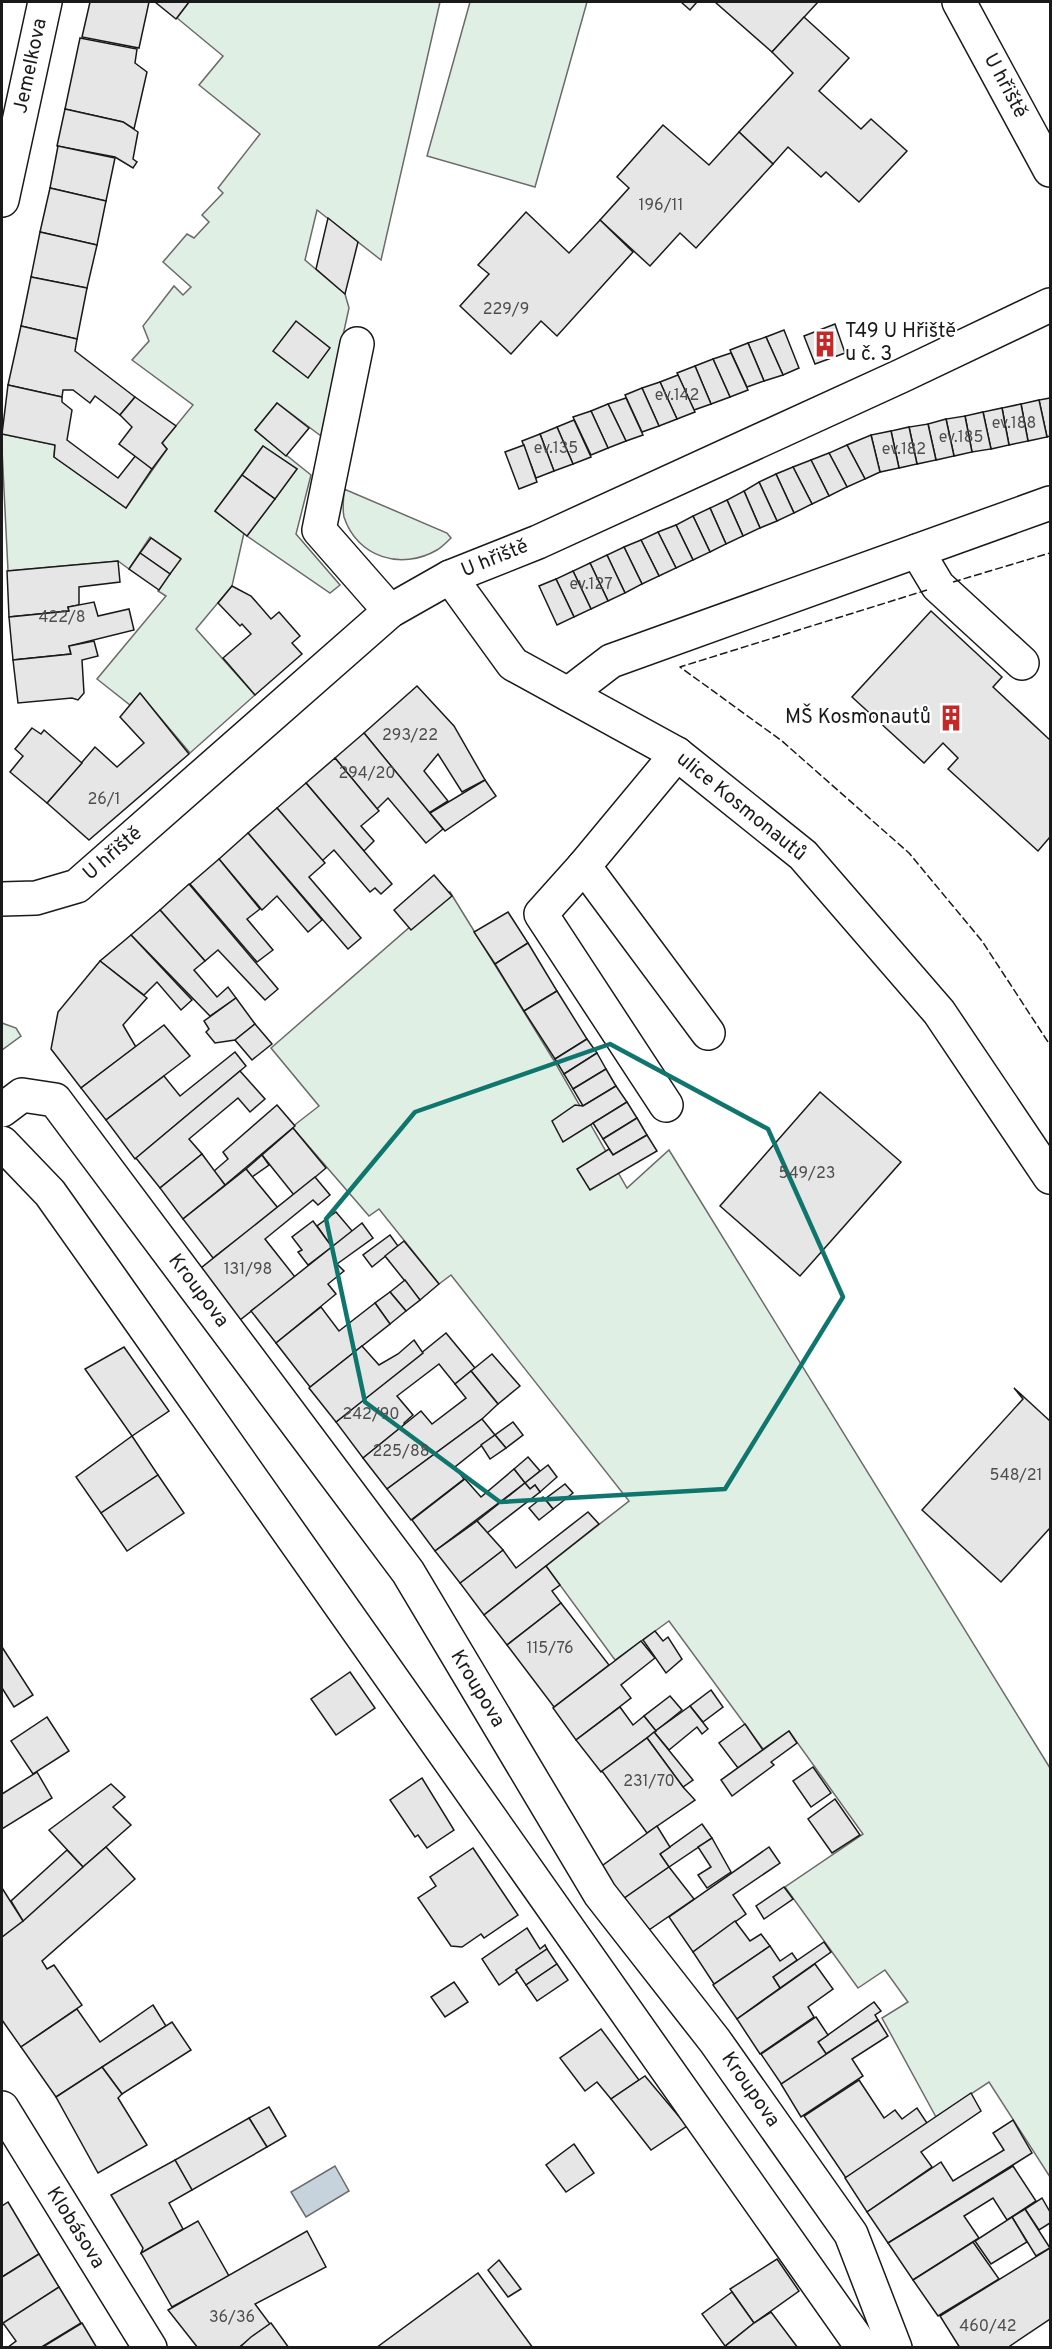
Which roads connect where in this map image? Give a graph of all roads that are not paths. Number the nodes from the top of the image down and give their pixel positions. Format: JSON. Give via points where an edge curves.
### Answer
{"nodes":[{"id":1,"x":45,"y":2,"type":"edge"},
{"id":2,"x":959,"y":2,"type":"edge"},
{"id":3,"x":1050,"y":170,"type":"edge"},
{"id":4,"x":2,"y":200,"type":"edge"},
{"id":5,"x":1050,"y":305,"type":"edge"},
{"id":6,"x":357,"y":344,"type":"dead end"},
{"id":7,"x":1050,"y":503,"type":"edge"},
{"id":8,"x":917,"y":551,"type":"junction"},
{"id":9,"x":450,"y":577,"type":"junction"},
{"id":10,"x":390,"y":611,"type":"junction"},
{"id":11,"x":1022,"y":663,"type":"dead end"},
{"id":12,"x":568,"y":694,"type":"junction"},
{"id":13,"x":677,"y":754,"type":"junction"},
{"id":14,"x":584,"y":866,"type":"junction"},
{"id":15,"x":2,"y":899,"type":"edge"},
{"id":16,"x":708,"y":1033,"type":"dead end"},
{"id":17,"x":666,"y":1105,"type":"dead end"},
{"id":18,"x":2,"y":1110,"type":"edge"},
{"id":19,"x":2,"y":1143,"type":"edge"},
{"id":20,"x":1050,"y":1177,"type":"edge"},
{"id":21,"x":2,"y":2108,"type":"edge"},
{"id":22,"x":150,"y":2348,"type":"edge"},
{"id":23,"x":863,"y":2348,"type":"edge"},
{"id":24,"x":895,"y":2348,"type":"edge"}],
"edges":[{"from":1,"to":4,"type":"street","name":"Jemelkova"},
{"from":2,"to":3,"type":"street","name":"U hřiště"},
{"from":5,"to":9,"type":"street","name":"U hřiště","via":[[538,542]]},
{"from":6,"to":10,"type":"street","via":[[319,530]]},
{"from":7,"to":8,"type":"street"},
{"from":8,"to":11,"type":"street","via":[[939,586]]},
{"from":8,"to":12,"type":"street","via":[[611,660]]},
{"from":9,"to":10,"type":"street","name":"U hřiště"},
{"from":9,"to":12,"type":"street","name":"ulice Kosmonautů","via":[[513,664]]},
{"from":10,"to":15,"type":"street","name":"U hřiště","via":[[77,886],[36,898]]},
{"from":12,"to":13,"type":"street","name":"ulice Kosmonautů"},
{"from":13,"to":14,"type":"street"},
{"from":13,"to":20,"type":"street","name":"ulice Kosmonautů","via":[[803,855],[939,1012]]},
{"from":14,"to":16,"type":"street"},
{"from":14,"to":17,"type":"street","via":[[541,914]]},
{"from":18,"to":24,"type":"street","name":"Kroupova","via":[[22,1095],[56,1100],[408,1572],[600,1894],[715,2041],[851,2234]]},
{"from":19,"to":23,"type":"street","via":[[50,1194],[113,1282]]},
{"from":21,"to":22,"type":"street","name":"Klobásova"}]}
